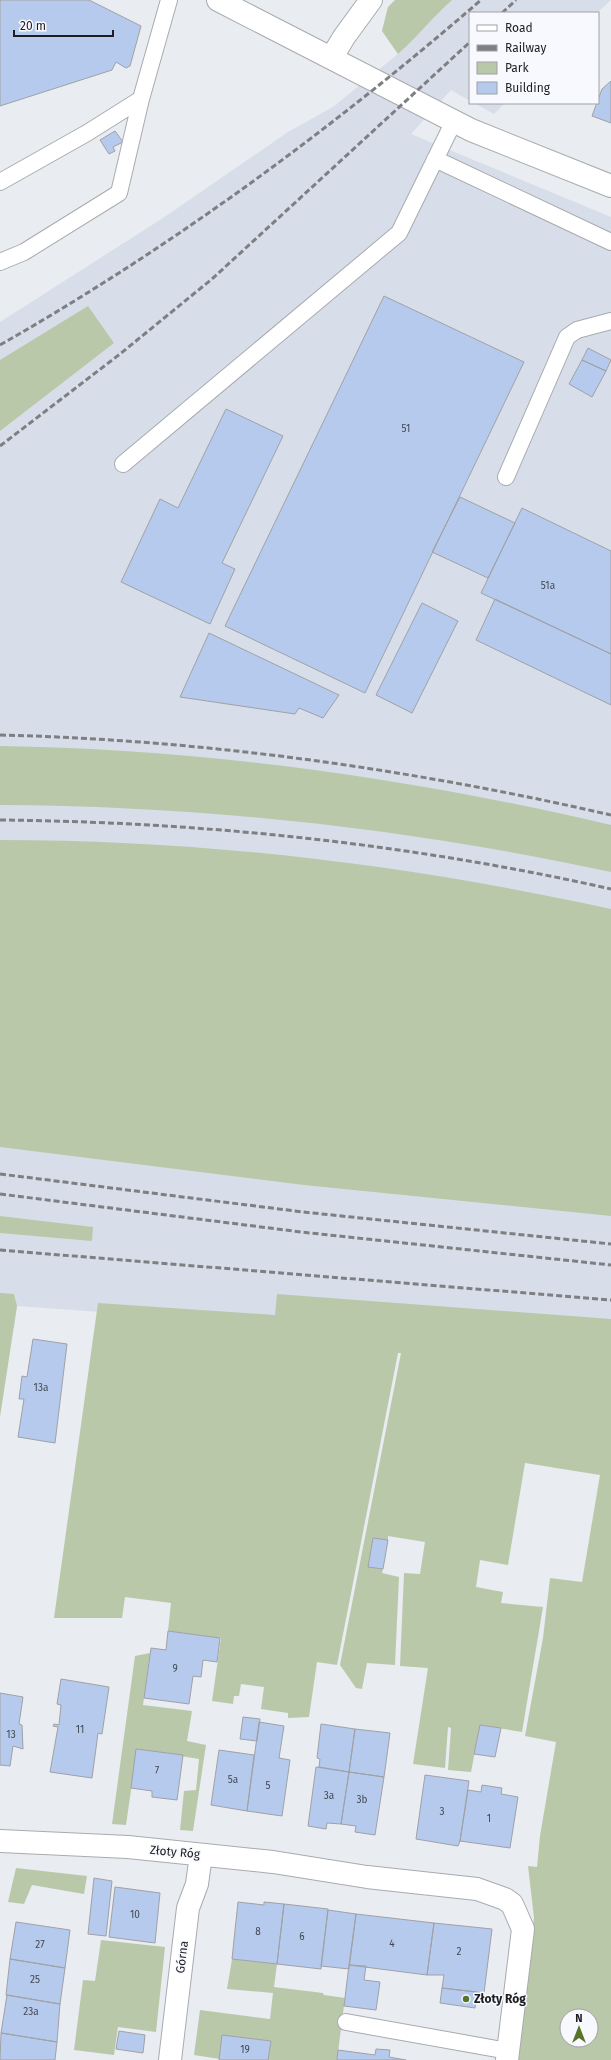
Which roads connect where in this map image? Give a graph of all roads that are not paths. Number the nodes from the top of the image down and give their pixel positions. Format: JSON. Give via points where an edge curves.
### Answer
{"nodes":[{"id":1,"x":168,"y":0,"type":"edge"},
{"id":2,"x":218,"y":0,"type":"edge"},
{"id":3,"x":371,"y":0,"type":"edge"},
{"id":4,"x":332,"y":57,"type":"junction"},
{"id":5,"x":141,"y":98,"type":"junction"},
{"id":6,"x":454,"y":121,"type":"junction"},
{"id":7,"x":435,"y":159,"type":"junction"},
{"id":8,"x":0,"y":182,"type":"edge"},
{"id":9,"x":611,"y":186,"type":"edge"},
{"id":10,"x":611,"y":242,"type":"edge"},
{"id":11,"x":0,"y":262,"type":"edge"},
{"id":12,"x":611,"y":321,"type":"edge"},
{"id":13,"x":122,"y":464,"type":"dead end"},
{"id":14,"x":506,"y":477,"type":"dead end"},
{"id":15,"x":0,"y":1841,"type":"edge"},
{"id":16,"x":201,"y":1855,"type":"junction"},
{"id":17,"x":346,"y":2022,"type":"dead end"},
{"id":18,"x":507,"y":2056,"type":"edge"},
{"id":19,"x":170,"y":2060,"type":"edge"}],
"edges":[{"from":1,"to":5,"type":"lane"},
{"from":2,"to":4,"type":"street"},
{"from":3,"to":4,"type":"street"},
{"from":4,"to":6,"type":"street"},
{"from":5,"to":8,"type":"lane","via":[[87,133]]},
{"from":5,"to":11,"type":"lane","via":[[119,192],[24,252]]},
{"from":6,"to":7,"type":"lane"},
{"from":6,"to":9,"type":"street"},
{"from":7,"to":10,"type":"lane"},
{"from":7,"to":13,"type":"lane","via":[[399,233]]},
{"from":12,"to":14,"type":"lane","via":[[577,330],[567,337]]},
{"from":15,"to":16,"type":"street","name":"Złoty Róg"},
{"from":16,"to":18,"type":"street","name":"Złoty Róg","via":[[273,1862],[367,1877],[477,1890],[490,1893],[512,1904],[522,1924],[523,1936]]},
{"from":16,"to":19,"type":"street","name":"Górna","via":[[196,1884],[188,1908]]},
{"from":17,"to":18,"type":"lane"}]}
